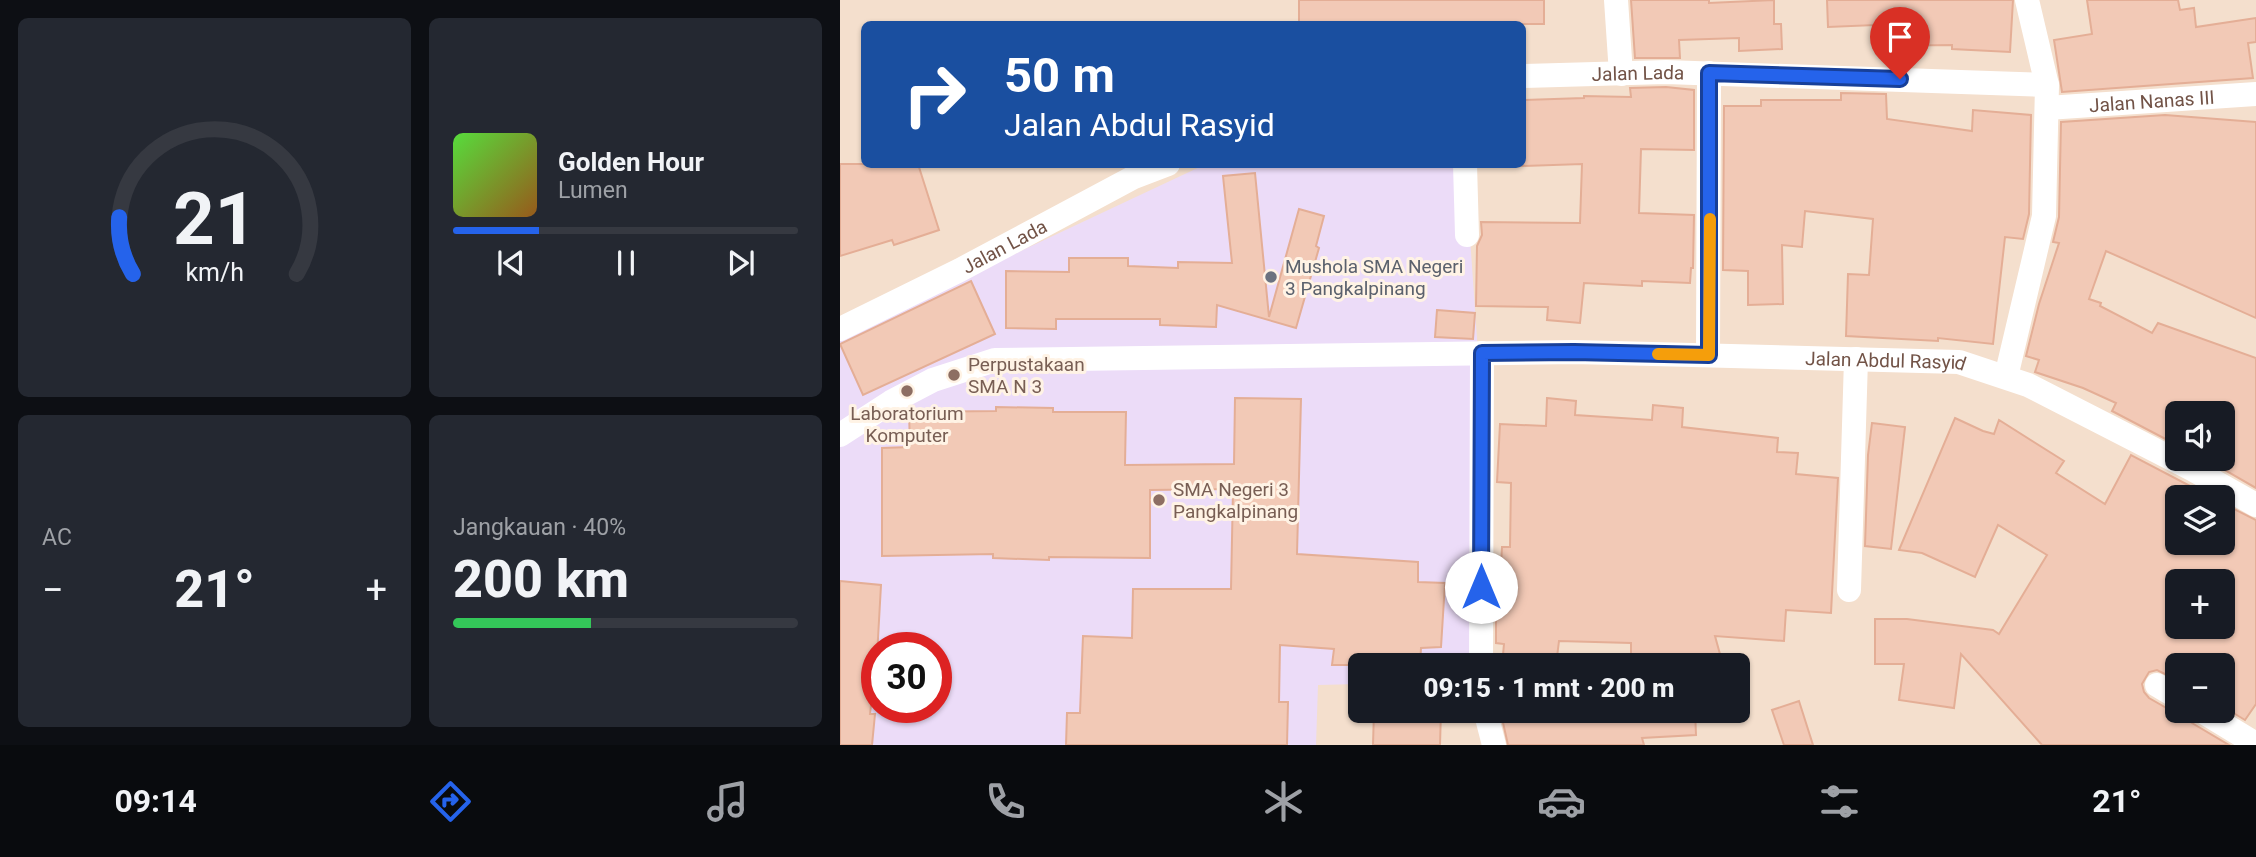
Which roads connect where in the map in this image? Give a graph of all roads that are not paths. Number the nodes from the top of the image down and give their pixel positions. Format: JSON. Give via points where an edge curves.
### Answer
{"nodes":[{"id":1,"x":1616,"y":0,"type":"edge"},
{"id":2,"x":2027,"y":0,"type":"edge"},
{"id":3,"x":1709,"y":73,"type":"junction"},
{"id":4,"x":1620,"y":74,"type":"junction"},
{"id":5,"x":1526,"y":76,"type":"edge"},
{"id":6,"x":2256,"y":94,"type":"edge"},
{"id":7,"x":2047,"y":96,"type":"junction"},
{"id":8,"x":1158,"y":168,"type":"edge"},
{"id":9,"x":1465,"y":168,"type":"edge"},
{"id":10,"x":1467,"y":235,"type":"dead end"},
{"id":11,"x":840,"y":329,"type":"edge"},
{"id":12,"x":1482,"y":353,"type":"junction"},
{"id":13,"x":1709,"y":355,"type":"junction"},
{"id":14,"x":1856,"y":359,"type":"junction"},
{"id":15,"x":2006,"y":377,"type":"junction"},
{"id":16,"x":840,"y":435,"type":"edge"},
{"id":17,"x":2256,"y":505,"type":"edge"},
{"id":18,"x":1849,"y":590,"type":"dead end"},
{"id":19,"x":1481,"y":653,"type":"edge"},
{"id":20,"x":1488,"y":723,"type":"edge"},
{"id":21,"x":2221,"y":723,"type":"edge"},
{"id":22,"x":2256,"y":744,"type":"edge"},
{"id":23,"x":1494,"y":745,"type":"edge"}],
"edges":[{"from":1,"to":4,"type":"street"},
{"from":2,"to":7,"type":"street"},
{"from":3,"to":4,"type":"street","name":"Jalan Lada"},
{"from":3,"to":7,"type":"street","name":"Jalan Lada"},
{"from":3,"to":13,"type":"street"},
{"from":4,"to":5,"type":"street","name":"Jalan Lada"},
{"from":6,"to":7,"type":"street","name":"Jalan Nanas III"},
{"from":7,"to":15,"type":"street","via":[[2044,216]]},
{"from":8,"to":11,"type":"street","name":"Jalan Lada"},
{"from":9,"to":10,"type":"street"},
{"from":12,"to":13,"type":"street","name":"Jalan Abdul Rasyid"},
{"from":12,"to":16,"type":"street","via":[[995,360],[933,380]]},
{"from":12,"to":19,"type":"street"},
{"from":13,"to":14,"type":"street","name":"Jalan Abdul Rasyid"},
{"from":14,"to":15,"type":"street","name":"Jalan Abdul Rasyid","via":[[1959,362]]},
{"from":14,"to":18,"type":"street"},
{"from":15,"to":17,"type":"street","name":"Jalan Abdul Rasyid"},
{"from":20,"to":23,"type":"street"},
{"from":21,"to":22,"type":"street"}]}
